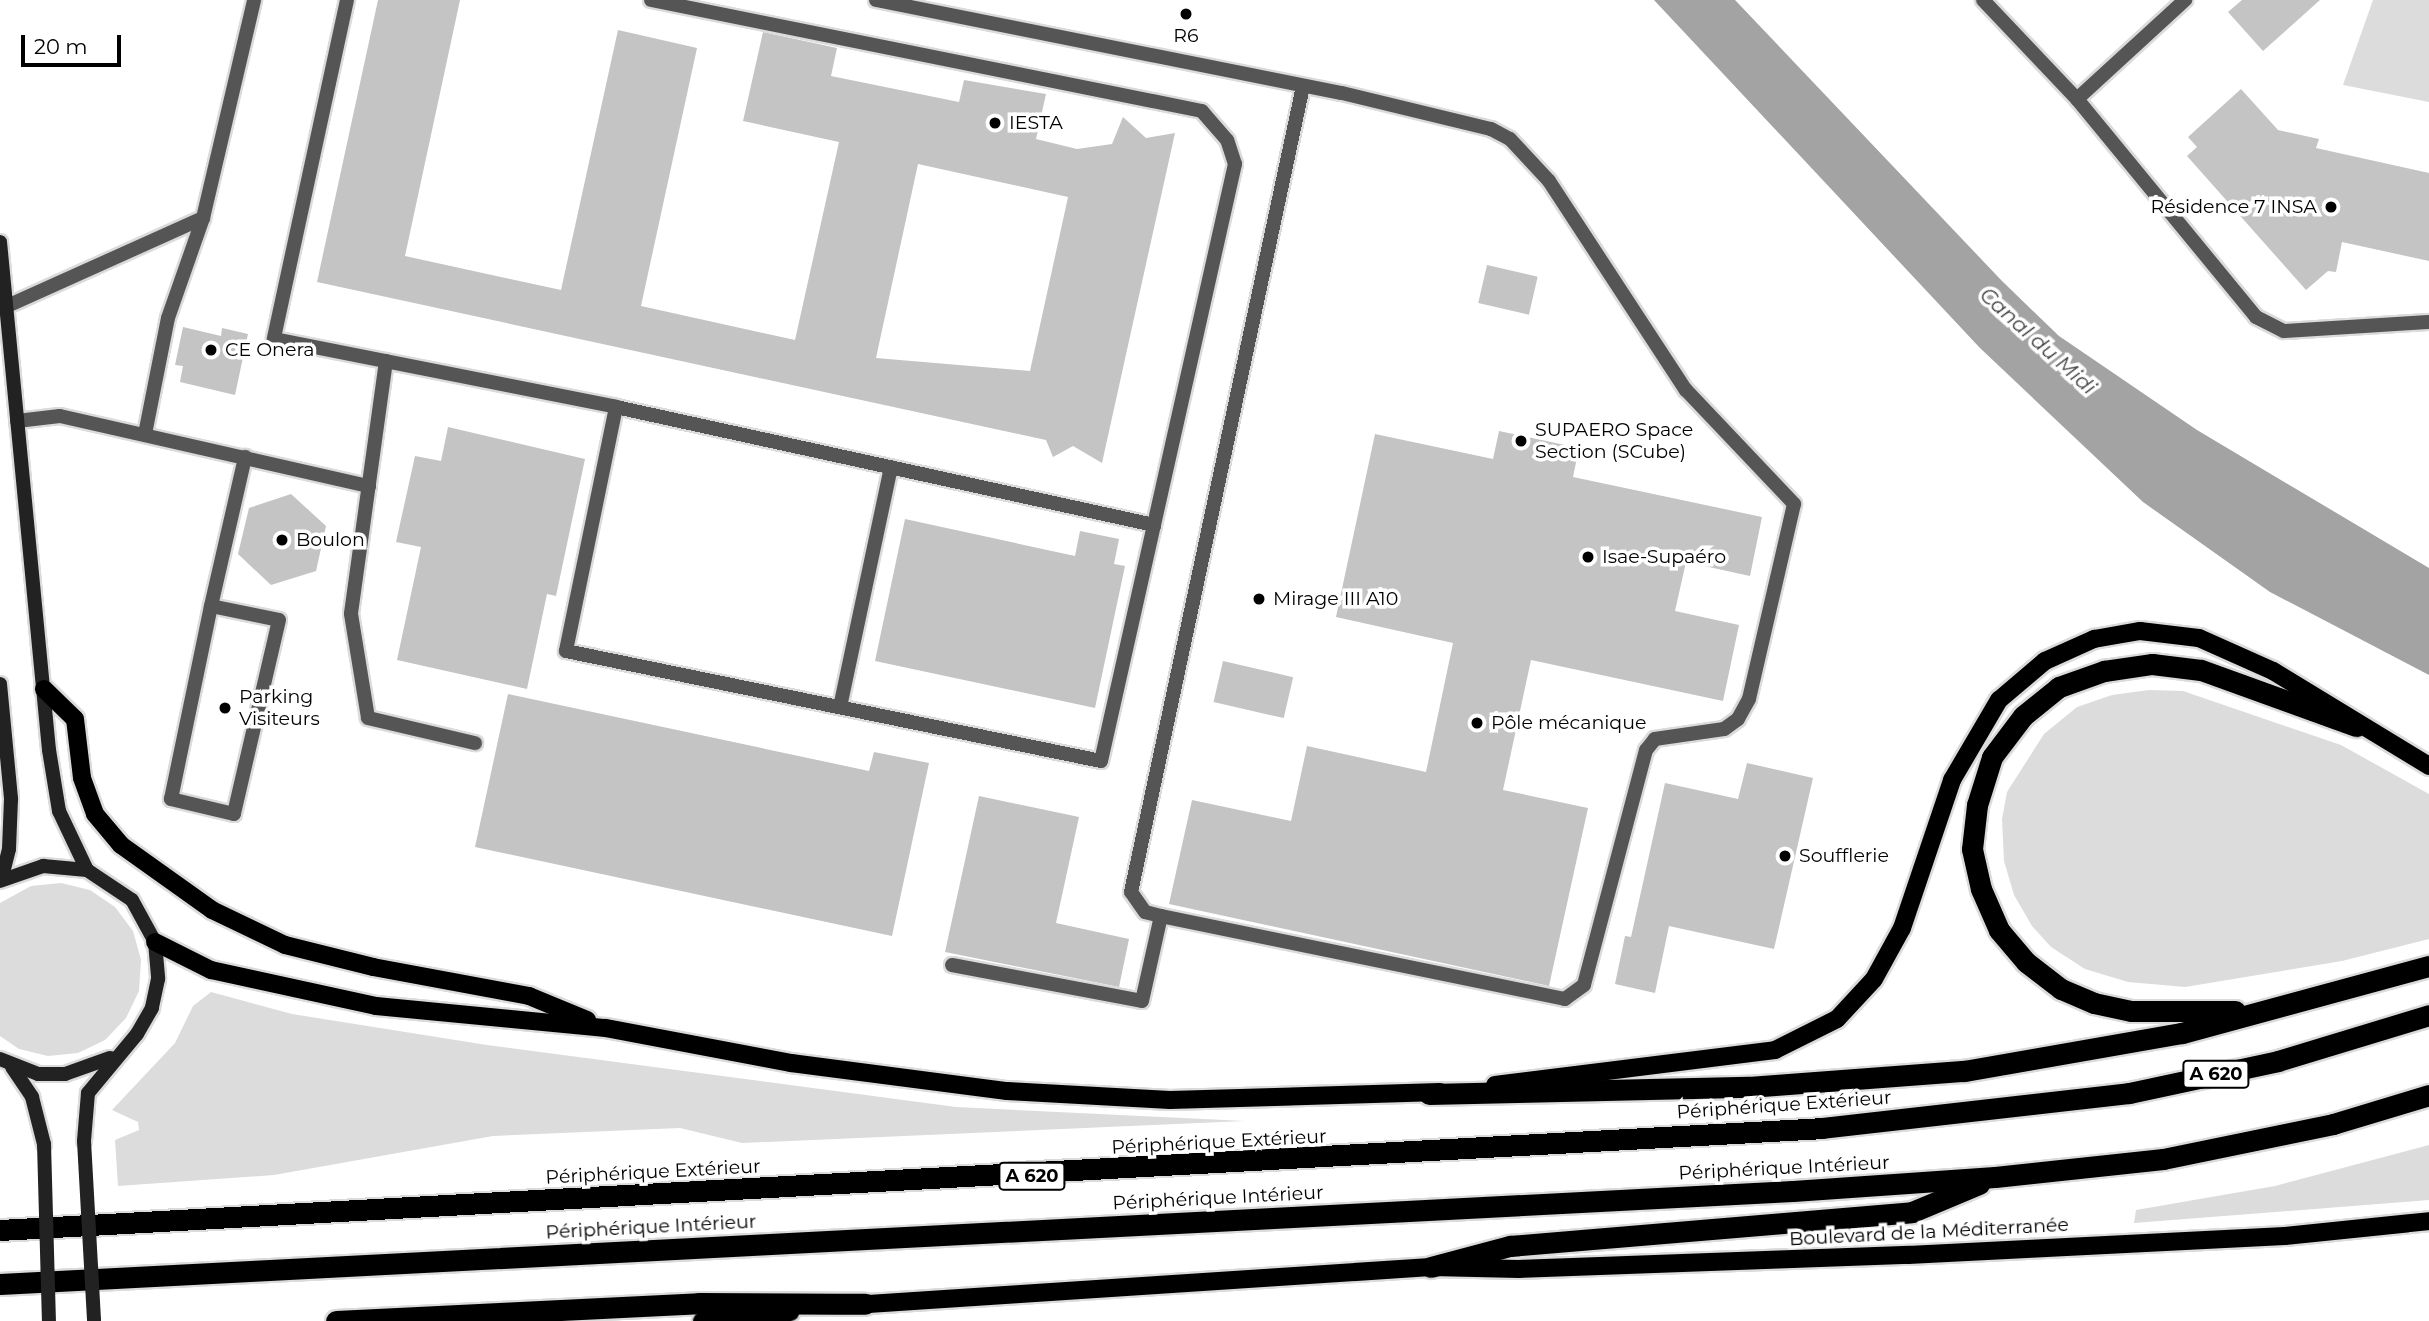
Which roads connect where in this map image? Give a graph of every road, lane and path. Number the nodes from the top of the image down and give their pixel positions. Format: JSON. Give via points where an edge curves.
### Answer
{"nodes":[{"id":1,"x":254,"y":0,"type":"edge"},
{"id":2,"x":347,"y":0,"type":"edge"},
{"id":3,"x":651,"y":0,"type":"edge"},
{"id":4,"x":876,"y":0,"type":"edge"},
{"id":5,"x":1983,"y":0,"type":"edge"},
{"id":6,"x":2185,"y":0,"type":"edge"},
{"id":7,"x":1303,"y":86,"type":"junction"},
{"id":8,"x":2077,"y":99,"type":"junction"},
{"id":9,"x":203,"y":218,"type":"junction"},
{"id":10,"x":0,"y":242,"type":"edge"},
{"id":11,"x":5,"y":307,"type":"junction"},
{"id":12,"x":2429,"y":322,"type":"edge"},
{"id":13,"x":386,"y":361,"type":"junction"},
{"id":14,"x":616,"y":407,"type":"junction"},
{"id":15,"x":18,"y":421,"type":"junction"},
{"id":16,"x":145,"y":434,"type":"junction"},
{"id":17,"x":245,"y":457,"type":"junction"},
{"id":18,"x":891,"y":467,"type":"junction"},
{"id":19,"x":369,"y":486,"type":"junction"},
{"id":20,"x":1154,"y":525,"type":"junction"},
{"id":21,"x":211,"y":606,"type":"junction"},
{"id":22,"x":0,"y":684,"type":"edge"},
{"id":23,"x":44,"y":689,"type":"junction"},
{"id":24,"x":840,"y":707,"type":"junction"},
{"id":25,"x":2356,"y":726,"type":"junction"},
{"id":26,"x":475,"y":743,"type":"dead end"},
{"id":27,"x":2429,"y":766,"type":"edge"},
{"id":28,"x":87,"y":870,"type":"junction"},
{"id":29,"x":0,"y":880,"type":"edge"},
{"id":30,"x":1161,"y":916,"type":"junction"},
{"id":31,"x":155,"y":942,"type":"junction"},
{"id":32,"x":951,"y":965,"type":"dead end"},
{"id":33,"x":2429,"y":965,"type":"edge"},
{"id":34,"x":2269,"y":1011,"type":"junction"},
{"id":35,"x":2429,"y":1015,"type":"edge"},
{"id":36,"x":606,"y":1028,"type":"junction"},
{"id":37,"x":115,"y":1056,"type":"junction"},
{"id":38,"x":6,"y":1063,"type":"edge"},
{"id":39,"x":1429,"y":1094,"type":"junction"},
{"id":40,"x":2429,"y":1095,"type":"edge"},
{"id":41,"x":1995,"y":1177,"type":"junction"},
{"id":42,"x":2429,"y":1221,"type":"edge"},
{"id":43,"x":0,"y":1230,"type":"edge"},
{"id":44,"x":1431,"y":1267,"type":"junction"},
{"id":45,"x":0,"y":1284,"type":"edge"},
{"id":46,"x":865,"y":1304,"type":"junction"},
{"id":47,"x":49,"y":1321,"type":"edge"},
{"id":48,"x":94,"y":1321,"type":"edge"},
{"id":49,"x":336,"y":1321,"type":"edge"},
{"id":50,"x":702,"y":1321,"type":"edge"}],
"edges":[{"from":1,"to":9,"type":"street"},
{"from":2,"to":13,"type":"street","via":[[274,339]]},
{"from":3,"to":20,"type":"street","via":[[1202,111],[1214,120],[1235,164]]},
{"from":4,"to":7,"type":"street"},
{"from":5,"to":8,"type":"street"},
{"from":6,"to":8,"type":"street"},
{"from":7,"to":30,"type":"street","via":[[1131,892],[1145,912]]},
{"from":7,"to":30,"type":"street","via":[[1491,129],[1526,152],[1658,353],[1732,443],[1794,505],[1749,699],[1738,719],[1724,729],[1655,739],[1646,750],[1584,985],[1574,995],[1565,999]]},
{"from":8,"to":12,"type":"street","via":[[2256,317],[2284,331]]},
{"from":9,"to":11,"type":"street"},
{"from":9,"to":16,"type":"street","via":[[168,318]]},
{"from":10,"to":11,"type":"street"},
{"from":11,"to":15,"type":"street"},
{"from":13,"to":14,"type":"street"},
{"from":13,"to":19,"type":"street"},
{"from":14,"to":18,"type":"street"},
{"from":14,"to":24,"type":"street","via":[[566,650]]},
{"from":15,"to":16,"type":"street","via":[[60,416]]},
{"from":15,"to":23,"type":"street"},
{"from":16,"to":17,"type":"street"},
{"from":17,"to":19,"type":"street"},
{"from":17,"to":21,"type":"street"},
{"from":18,"to":20,"type":"street"},
{"from":18,"to":24,"type":"street"},
{"from":19,"to":26,"type":"street","via":[[351,614],[368,718]]},
{"from":20,"to":24,"type":"street","via":[[1101,761]]},
{"from":21,"to":21,"type":"street","via":[[171,799],[234,814],[279,620]]},
{"from":22,"to":29,"type":"street","via":[[12,799],[9,849]]},
{"from":23,"to":28,"type":"street","via":[[59,811]]},
{"from":23,"to":36,"type":"main road","via":[[75,719],[82,778],[95,814],[131,852],[233,923],[285,945],[373,967],[529,996]]},
{"from":25,"to":27,"type":"main road"},
{"from":25,"to":34,"type":"highway","via":[[2201,670],[2152,664],[2104,671],[2059,687],[2023,716],[1992,757],[1977,805],[1972,849],[1981,889],[1999,930],[2026,962],[2060,989],[2131,1011]]},
{"from":25,"to":39,"type":"main road","via":[[2273,671],[2199,638],[2140,631],[2094,639],[2045,661],[1999,700],[1952,780],[1902,928],[1874,979],[1837,1019],[1775,1050]]},
{"from":28,"to":29,"type":"street","via":[[43,866]]},
{"from":28,"to":31,"type":"street","via":[[132,900]]},
{"from":30,"to":32,"type":"street","via":[[1142,1000]]},
{"from":31,"to":36,"type":"main road","via":[[211,970],[376,1006]]},
{"from":31,"to":37,"type":"street","via":[[159,979],[152,1008],[137,1034]]},
{"from":33,"to":34,"type":"highway"},
{"from":34,"to":39,"type":"highway","via":[[2182,1033],[1964,1071],[1749,1087]]},
{"from":35,"to":43,"type":"highway","name":"Périphérique Extérieur","number":"A 620","via":[[2278,1061],[2129,1093],[1822,1128]]},
{"from":36,"to":39,"type":"main road","via":[[790,1063],[1007,1091],[1170,1100]]},
{"from":37,"to":38,"type":"street","via":[[65,1074]]},
{"from":37,"to":48,"type":"street","bridge":true,"via":[[88,1093],[84,1141]]},
{"from":38,"to":47,"type":"street","bridge":true,"via":[[32,1097],[44,1144]]},
{"from":40,"to":41,"type":"highway","name":"Périphérique Intérieur","via":[[2333,1124],[2163,1159]]},
{"from":41,"to":44,"type":"highway","via":[[1912,1212],[1510,1246]]},
{"from":41,"to":45,"type":"highway","name":"Périphérique Intérieur"},
{"from":42,"to":44,"type":"main road","name":"Boulevard de la Méditerranée","via":[[2285,1236],[1908,1255],[1519,1269]]},
{"from":44,"to":46,"type":"main road","name":"Boulevard de la Méditerranée"},
{"from":46,"to":49,"type":"highway","via":[[699,1303]]},
{"from":46,"to":50,"type":"main road","name":"Boulevard de la Méditerranée"}]}
